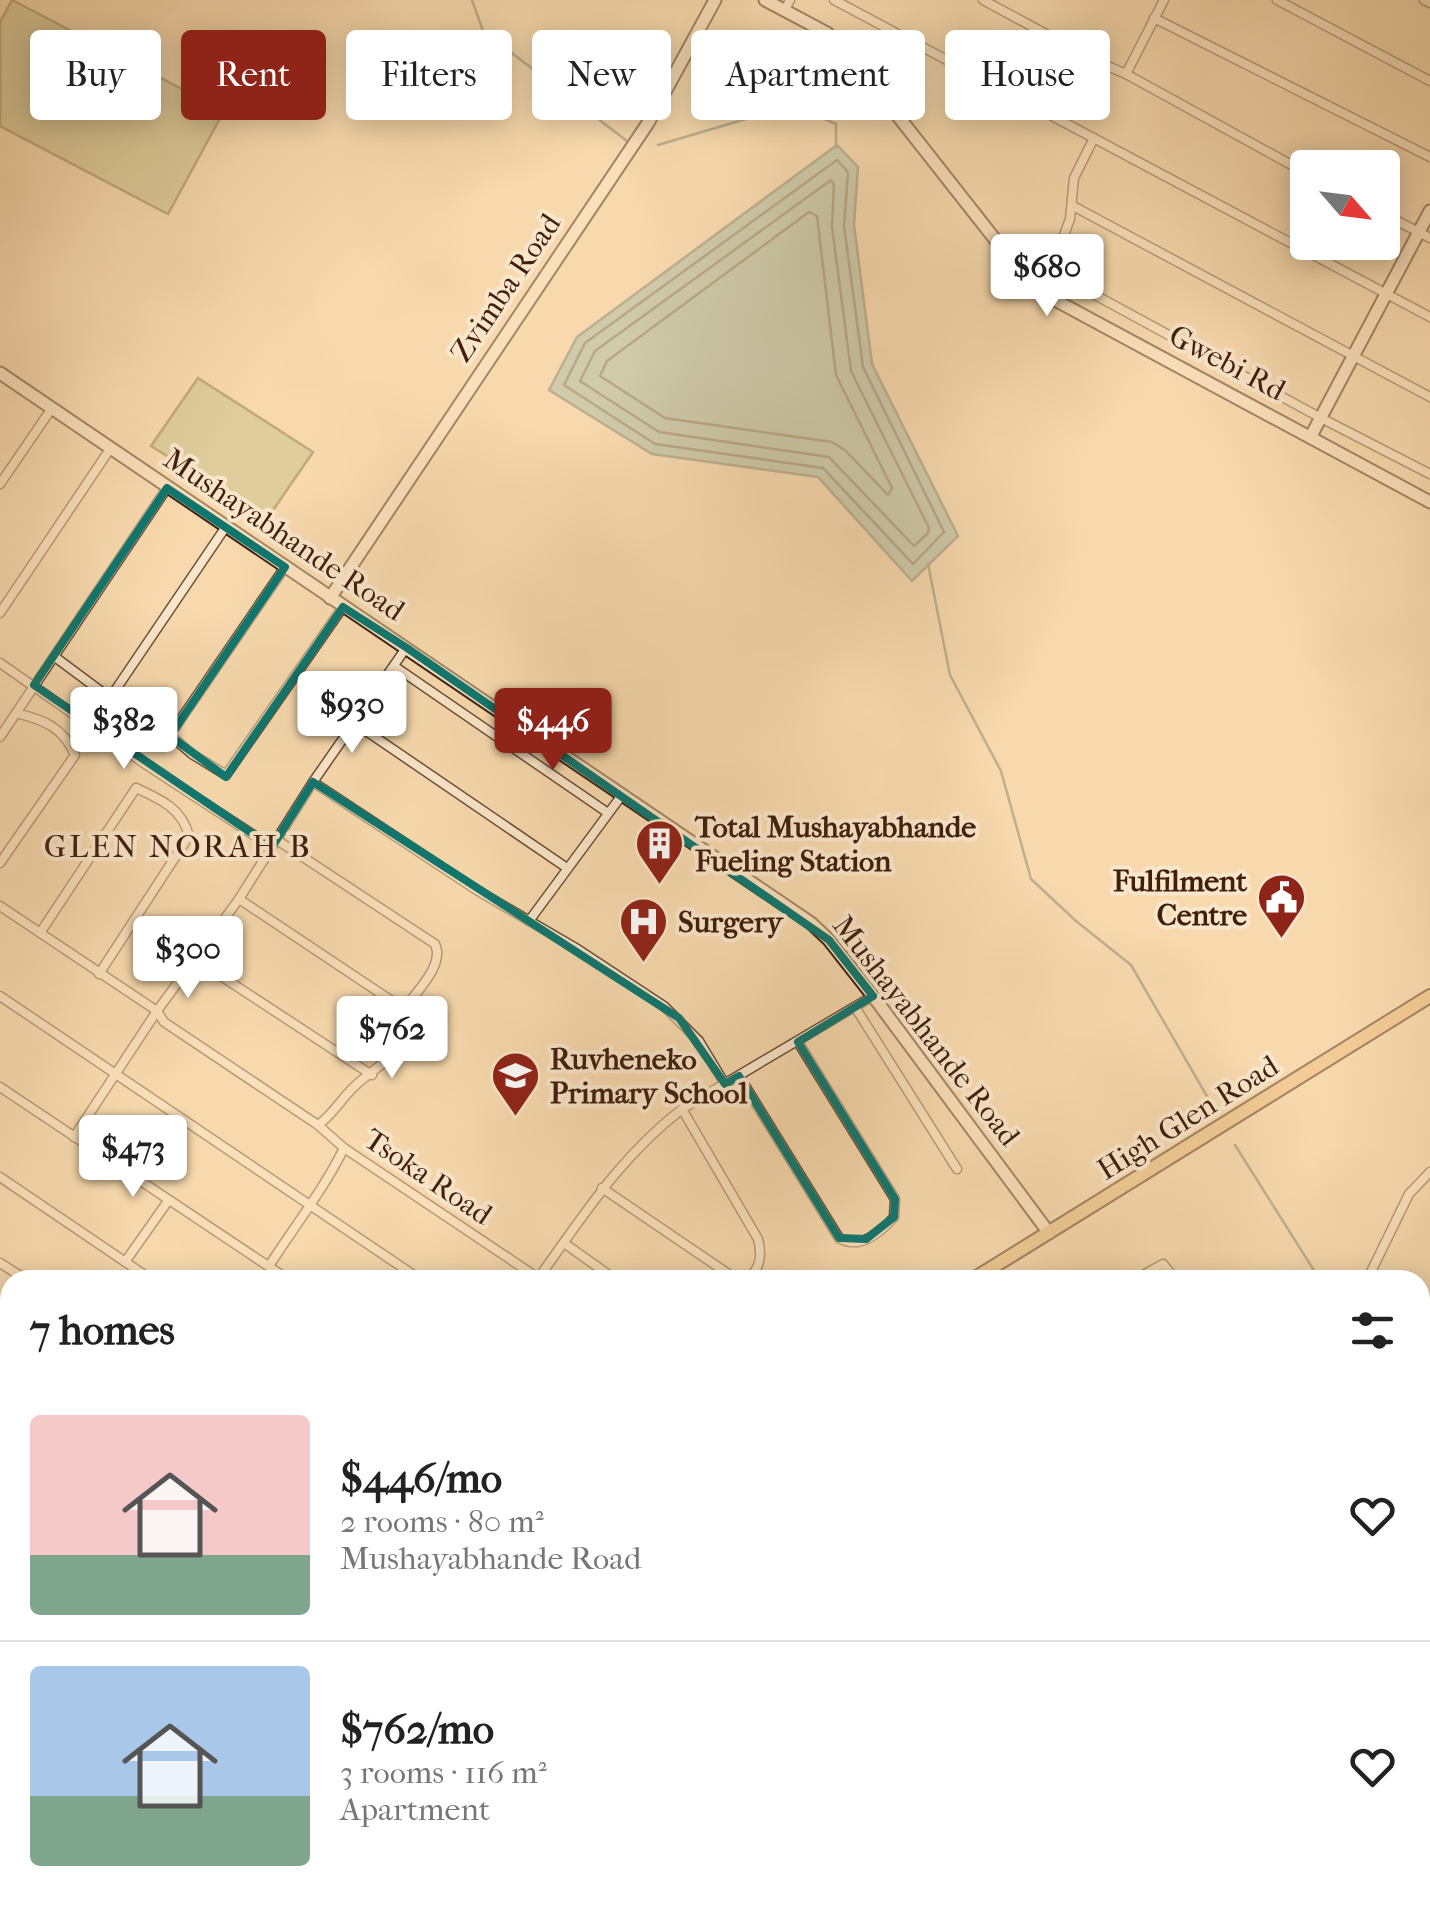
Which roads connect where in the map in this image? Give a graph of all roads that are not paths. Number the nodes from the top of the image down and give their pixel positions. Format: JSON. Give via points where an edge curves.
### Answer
{"nodes":[{"id":1,"x":715,"y":0,"type":"edge"},
{"id":2,"x":765,"y":0,"type":"edge"},
{"id":3,"x":834,"y":0,"type":"edge"},
{"id":4,"x":983,"y":0,"type":"edge"},
{"id":5,"x":1164,"y":0,"type":"edge"},
{"id":6,"x":1277,"y":0,"type":"edge"},
{"id":7,"x":788,"y":5,"type":"edge"},
{"id":8,"x":1154,"y":18,"type":"junction"},
{"id":9,"x":1126,"y":74,"type":"junction"},
{"id":10,"x":1430,"y":81,"type":"edge"},
{"id":11,"x":1094,"y":138,"type":"junction"},
{"id":12,"x":1430,"y":157,"type":"edge"},
{"id":13,"x":1290,"y":164,"type":"edge"},
{"id":14,"x":1073,"y":206,"type":"junction"},
{"id":15,"x":1430,"y":211,"type":"edge"},
{"id":16,"x":1400,"y":222,"type":"edge"},
{"id":17,"x":1424,"y":235,"type":"edge"},
{"id":18,"x":1051,"y":270,"type":"junction"},
{"id":19,"x":1042,"y":293,"type":"junction"},
{"id":20,"x":1387,"y":294,"type":"junction"},
{"id":21,"x":1430,"y":317,"type":"edge"},
{"id":22,"x":1353,"y":356,"type":"junction"},
{"id":23,"x":0,"y":373,"type":"edge"},
{"id":24,"x":1430,"y":397,"type":"edge"},
{"id":25,"x":52,"y":408,"type":"junction"},
{"id":26,"x":1320,"y":418,"type":"junction"},
{"id":27,"x":1311,"y":436,"type":"junction"},
{"id":28,"x":110,"y":449,"type":"junction"},
{"id":29,"x":1430,"y":474,"type":"edge"},
{"id":30,"x":0,"y":484,"type":"edge"},
{"id":31,"x":167,"y":488,"type":"junction"},
{"id":32,"x":1430,"y":502,"type":"edge"},
{"id":33,"x":225,"y":528,"type":"junction"},
{"id":34,"x":284,"y":567,"type":"junction"},
{"id":35,"x":330,"y":598,"type":"junction"},
{"id":36,"x":343,"y":607,"type":"junction"},
{"id":37,"x":0,"y":613,"type":"edge"},
{"id":38,"x":406,"y":648,"type":"junction"},
{"id":39,"x":55,"y":658,"type":"junction"},
{"id":40,"x":0,"y":662,"type":"edge"},
{"id":41,"x":394,"y":666,"type":"junction"},
{"id":42,"x":34,"y":685,"type":"junction"},
{"id":43,"x":16,"y":713,"type":"junction"},
{"id":44,"x":353,"y":722,"type":"junction"},
{"id":45,"x":0,"y":737,"type":"edge"},
{"id":46,"x":313,"y":782,"type":"junction"},
{"id":47,"x":622,"y":795,"type":"junction"},
{"id":48,"x":608,"y":813,"type":"junction"},
{"id":49,"x":274,"y":844,"type":"junction"},
{"id":50,"x":0,"y":863,"type":"edge"},
{"id":51,"x":567,"y":868,"type":"junction"},
{"id":52,"x":239,"y":899,"type":"junction"},
{"id":53,"x":0,"y":906,"type":"edge"},
{"id":54,"x":529,"y":921,"type":"junction"},
{"id":55,"x":40,"y":932,"type":"junction"},
{"id":56,"x":196,"y":958,"type":"junction"},
{"id":57,"x":99,"y":974,"type":"junction"},
{"id":58,"x":0,"y":996,"type":"edge"},
{"id":59,"x":873,"y":996,"type":"junction"},
{"id":60,"x":1430,"y":996,"type":"edge"},
{"id":61,"x":855,"y":1007,"type":"junction"},
{"id":62,"x":404,"y":1010,"type":"junction"},
{"id":63,"x":157,"y":1012,"type":"junction"},
{"id":64,"x":798,"y":1042,"type":"junction"},
{"id":65,"x":116,"y":1074,"type":"junction"},
{"id":66,"x":372,"y":1075,"type":"junction"},
{"id":67,"x":738,"y":1076,"type":"junction"},
{"id":68,"x":724,"y":1084,"type":"junction"},
{"id":69,"x":0,"y":1087,"type":"edge"},
{"id":70,"x":682,"y":1110,"type":"junction"},
{"id":71,"x":318,"y":1125,"type":"junction"},
{"id":72,"x":74,"y":1137,"type":"junction"},
{"id":73,"x":344,"y":1148,"type":"junction"},
{"id":74,"x":957,"y":1169,"type":"dead end"},
{"id":75,"x":1430,"y":1172,"type":"edge"},
{"id":76,"x":0,"y":1177,"type":"edge"},
{"id":77,"x":602,"y":1188,"type":"junction"},
{"id":78,"x":168,"y":1201,"type":"junction"},
{"id":79,"x":309,"y":1203,"type":"junction"},
{"id":80,"x":1049,"y":1234,"type":"junction"},
{"id":81,"x":564,"y":1243,"type":"junction"},
{"id":82,"x":126,"y":1262,"type":"junction"},
{"id":83,"x":269,"y":1266,"type":"junction"},
{"id":84,"x":138,"y":1270,"type":"edge"},
{"id":85,"x":274,"y":1270,"type":"edge"},
{"id":86,"x":406,"y":1270,"type":"edge"},
{"id":87,"x":524,"y":1270,"type":"edge"},
{"id":88,"x":544,"y":1270,"type":"edge"},
{"id":89,"x":602,"y":1270,"type":"edge"},
{"id":90,"x":723,"y":1270,"type":"edge"},
{"id":91,"x":756,"y":1270,"type":"edge"},
{"id":92,"x":989,"y":1270,"type":"edge"},
{"id":93,"x":1373,"y":1270,"type":"edge"}],
"edges":[{"from":1,"to":35,"type":"street","name":"Zvimba Road","via":[[648,123]]},
{"from":2,"to":7,"type":"street","name":"Gwebi Rd"},
{"from":3,"to":11,"type":"street"},
{"from":4,"to":9,"type":"street"},
{"from":5,"to":8,"type":"street"},
{"from":6,"to":10,"type":"street"},
{"from":7,"to":19,"type":"street","name":"Gwebi Rd","via":[[850,55]]},
{"from":8,"to":9,"type":"street"},
{"from":8,"to":12,"type":"street"},
{"from":9,"to":13,"type":"street"},
{"from":11,"to":14,"type":"street","via":[[1074,178]]},
{"from":11,"to":20,"type":"street"},
{"from":14,"to":18,"type":"street"},
{"from":14,"to":22,"type":"street"},
{"from":15,"to":17,"type":"street"},
{"from":16,"to":17,"type":"street"},
{"from":17,"to":20,"type":"street"},
{"from":18,"to":19,"type":"street"},
{"from":18,"to":26,"type":"street"},
{"from":19,"to":27,"type":"street","name":"Gwebi Rd"},
{"from":20,"to":21,"type":"street"},
{"from":20,"to":22,"type":"street"},
{"from":22,"to":24,"type":"street"},
{"from":22,"to":26,"type":"street"},
{"from":23,"to":25,"type":"street","name":"Mushayabhande Road"},
{"from":25,"to":28,"type":"street","name":"Mushayabhande Road"},
{"from":25,"to":30,"type":"street"},
{"from":26,"to":27,"type":"street"},
{"from":26,"to":29,"type":"street"},
{"from":27,"to":32,"type":"street","name":"Gwebi Rd"},
{"from":28,"to":31,"type":"street","name":"Mushayabhande Road"},
{"from":28,"to":37,"type":"street"},
{"from":31,"to":33,"type":"street","name":"Mushayabhande Road"},
{"from":31,"to":39,"type":"street"},
{"from":33,"to":34,"type":"street","name":"Mushayabhande Road"},
{"from":33,"to":39,"type":"street","via":[[110,698]]},
{"from":34,"to":35,"type":"street","name":"Mushayabhande Road"},
{"from":34,"to":36,"type":"street","via":[[170,735],[192,754],[226,776]]},
{"from":35,"to":36,"type":"street","name":"Mushayabhande Road"},
{"from":36,"to":38,"type":"street","name":"Mushayabhande Road"},
{"from":38,"to":41,"type":"street"},
{"from":38,"to":47,"type":"street","name":"Mushayabhande Road"},
{"from":39,"to":42,"type":"street"},
{"from":40,"to":42,"type":"street"},
{"from":41,"to":44,"type":"street"},
{"from":41,"to":48,"type":"street"},
{"from":42,"to":43,"type":"street"},
{"from":42,"to":49,"type":"street"},
{"from":43,"to":45,"type":"street"},
{"from":43,"to":50,"type":"street","via":[[54,726],[75,756]]},
{"from":44,"to":46,"type":"street"},
{"from":44,"to":51,"type":"street"},
{"from":46,"to":49,"type":"street"},
{"from":46,"to":54,"type":"street"},
{"from":47,"to":48,"type":"street"},
{"from":47,"to":59,"type":"street","name":"Mushayabhande Road","via":[[811,923]]},
{"from":48,"to":51,"type":"street"},
{"from":49,"to":52,"type":"street"},
{"from":49,"to":62,"type":"street","via":[[435,944],[438,961]]},
{"from":51,"to":54,"type":"street"},
{"from":52,"to":56,"type":"street"},
{"from":52,"to":62,"type":"street"},
{"from":53,"to":55,"type":"street","name":"Tsoka Road"},
{"from":54,"to":68,"type":"street","via":[[664,1006],[699,1041]]},
{"from":55,"to":57,"type":"street","name":"Tsoka Road"},
{"from":55,"to":57,"type":"street","via":[[136,788],[176,811],[189,836]]},
{"from":56,"to":63,"type":"street"},
{"from":56,"to":66,"type":"street"},
{"from":57,"to":63,"type":"street","name":"Tsoka Road"},
{"from":58,"to":65,"type":"street"},
{"from":59,"to":61,"type":"street"},
{"from":59,"to":80,"type":"street","name":"Mushayabhande Road"},
{"from":60,"to":80,"type":"main road","name":"High Glen Road"},
{"from":61,"to":64,"type":"street"},
{"from":61,"to":74,"type":"street"},
{"from":62,"to":66,"type":"street","via":[[404,1042]]},
{"from":63,"to":65,"type":"street"},
{"from":63,"to":71,"type":"street","name":"Tsoka Road"},
{"from":64,"to":67,"type":"street"},
{"from":64,"to":67,"type":"street","via":[[895,1199],[894,1217],[866,1240],[839,1238]]},
{"from":65,"to":72,"type":"street"},
{"from":65,"to":79,"type":"street"},
{"from":66,"to":71,"type":"street"},
{"from":67,"to":68,"type":"street"},
{"from":68,"to":70,"type":"street"},
{"from":69,"to":72,"type":"street"},
{"from":70,"to":77,"type":"street"},
{"from":70,"to":91,"type":"street","via":[[758,1239]]},
{"from":71,"to":73,"type":"street","name":"Tsoka Road"},
{"from":72,"to":78,"type":"street"},
{"from":73,"to":79,"type":"street"},
{"from":73,"to":87,"type":"street","name":"Tsoka Road"},
{"from":75,"to":93,"type":"street","via":[[1409,1194]]},
{"from":76,"to":82,"type":"street"},
{"from":77,"to":81,"type":"street"},
{"from":77,"to":90,"type":"street"},
{"from":78,"to":82,"type":"street"},
{"from":78,"to":83,"type":"street"},
{"from":79,"to":83,"type":"street"},
{"from":79,"to":86,"type":"street"},
{"from":80,"to":92,"type":"main road","name":"High Glen Road"},
{"from":81,"to":88,"type":"street"},
{"from":81,"to":89,"type":"street"},
{"from":82,"to":84,"type":"street"},
{"from":83,"to":85,"type":"street"}]}
